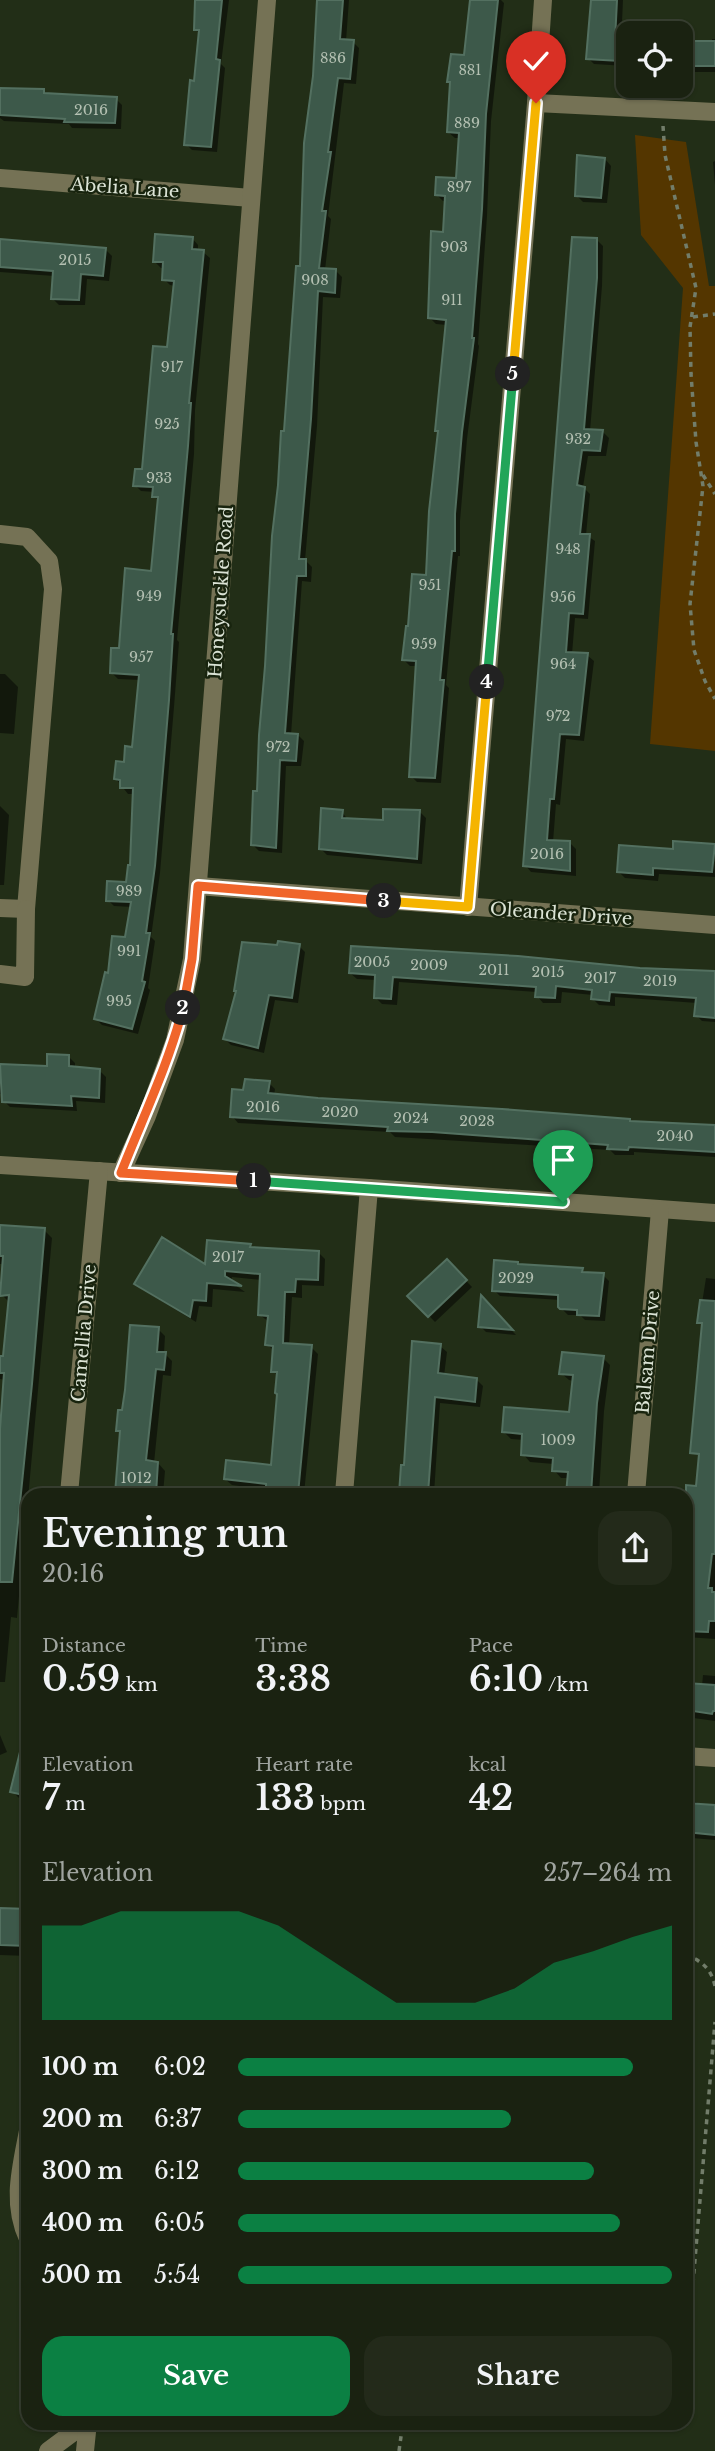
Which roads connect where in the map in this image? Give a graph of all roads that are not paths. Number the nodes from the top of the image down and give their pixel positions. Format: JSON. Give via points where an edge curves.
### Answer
{"nodes":[{"id":1,"x":267,"y":0,"type":"edge"},
{"id":2,"x":543,"y":0,"type":"edge"},
{"id":3,"x":536,"y":103,"type":"junction"},
{"id":4,"x":715,"y":112,"type":"edge"},
{"id":5,"x":0,"y":178,"type":"edge"},
{"id":6,"x":251,"y":198,"type":"junction"},
{"id":7,"x":0,"y":534,"type":"edge"},
{"id":8,"x":198,"y":886,"type":"junction"},
{"id":9,"x":468,"y":907,"type":"junction"},
{"id":10,"x":0,"y":908,"type":"edge"},
{"id":11,"x":26,"y":909,"type":"junction"},
{"id":12,"x":715,"y":925,"type":"edge"},
{"id":13,"x":0,"y":974,"type":"edge"},
{"id":14,"x":0,"y":1165,"type":"edge"},
{"id":15,"x":99,"y":1171,"type":"junction"},
{"id":16,"x":121,"y":1173,"type":"junction"},
{"id":17,"x":369,"y":1188,"type":"junction"},
{"id":18,"x":660,"y":1210,"type":"junction"},
{"id":19,"x":715,"y":1213,"type":"edge"},
{"id":20,"x":70,"y":1488,"type":"edge"},
{"id":21,"x":344,"y":1488,"type":"edge"},
{"id":22,"x":637,"y":1488,"type":"edge"},
{"id":23,"x":693,"y":1756,"type":"edge"},
{"id":24,"x":715,"y":1758,"type":"edge"},
{"id":25,"x":21,"y":2170,"type":"edge"},
{"id":26,"x":21,"y":2224,"type":"edge"},
{"id":27,"x":76,"y":2430,"type":"edge"},
{"id":28,"x":86,"y":2430,"type":"edge"},
{"id":29,"x":48,"y":2451,"type":"edge"},
{"id":30,"x":85,"y":2451,"type":"edge"}],
"edges":[{"from":1,"to":6,"type":"street","name":"Honeysuckle Road"},
{"from":2,"to":3,"type":"street"},
{"from":3,"to":4,"type":"street"},
{"from":3,"to":9,"type":"street"},
{"from":5,"to":6,"type":"street","name":"Abelia Lane"},
{"from":6,"to":8,"type":"street","name":"Honeysuckle Road"},
{"from":7,"to":11,"type":"street","via":[[27,537],[49,561],[53,589]]},
{"from":8,"to":9,"type":"street","name":"Oleander Drive"},
{"from":8,"to":16,"type":"street","name":"Honeysuckle Road","via":[[192,959],[175,1040]]},
{"from":9,"to":12,"type":"street","name":"Oleander Drive"},
{"from":10,"to":11,"type":"street"},
{"from":11,"to":13,"type":"street","via":[[25,977]]},
{"from":14,"to":15,"type":"street"},
{"from":15,"to":16,"type":"street"},
{"from":15,"to":20,"type":"street","name":"Camellia Drive"},
{"from":16,"to":17,"type":"street"},
{"from":17,"to":18,"type":"street"},
{"from":17,"to":21,"type":"street"},
{"from":18,"to":19,"type":"street"},
{"from":18,"to":22,"type":"street","name":"Balsam Drive"},
{"from":23,"to":24,"type":"street"},
{"from":25,"to":26,"type":"street"},
{"from":27,"to":29,"type":"street"},
{"from":28,"to":30,"type":"street"}]}
